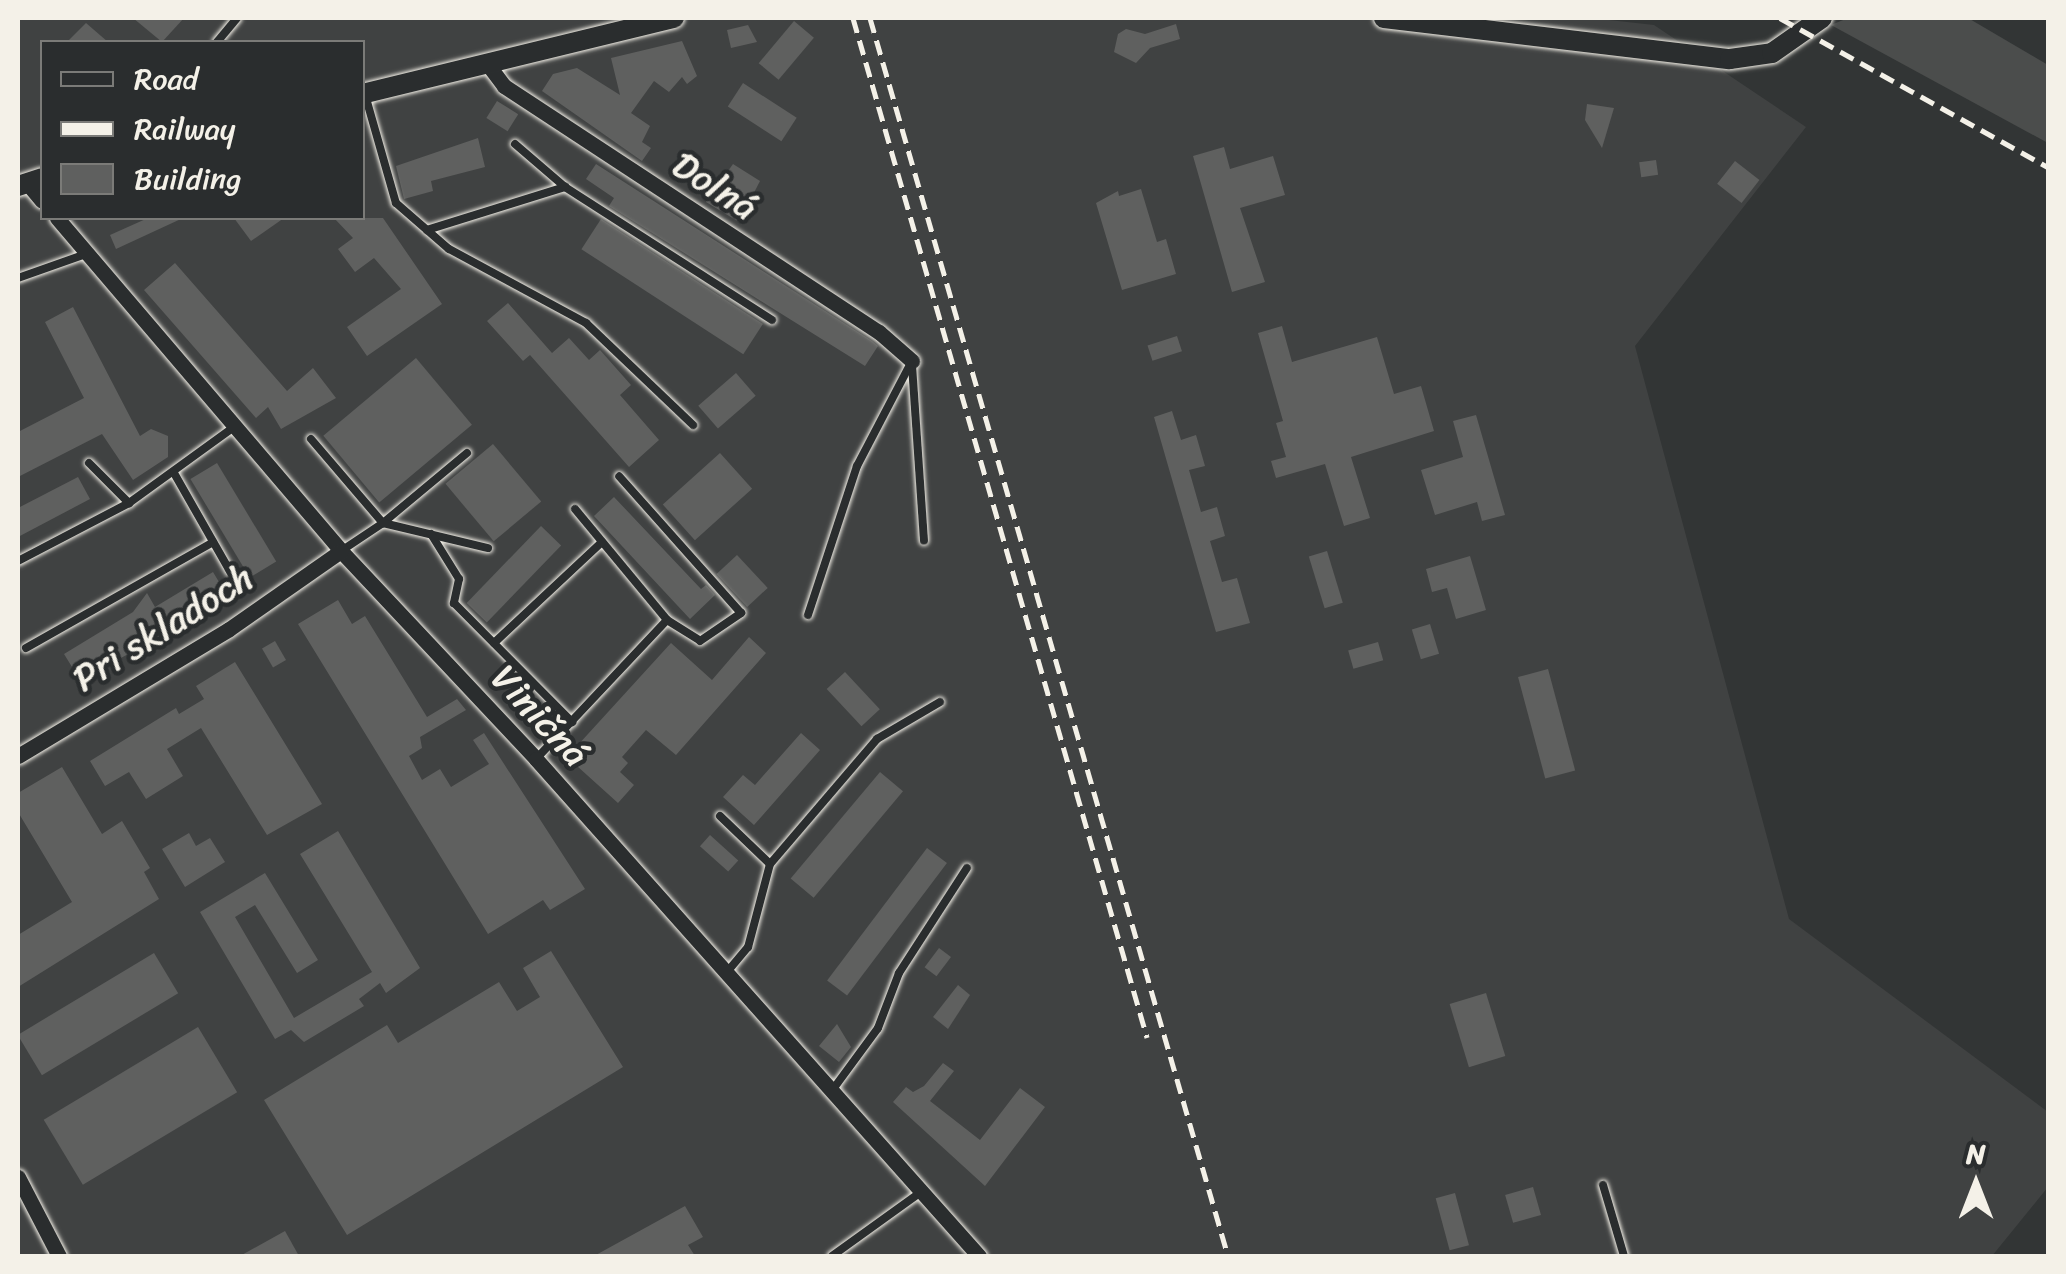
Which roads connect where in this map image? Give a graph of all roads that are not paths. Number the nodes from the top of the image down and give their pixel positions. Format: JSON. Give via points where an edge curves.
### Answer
{"nodes":[{"id":1,"x":237,"y":18,"type":"edge"},
{"id":2,"x":674,"y":18,"type":"edge"},
{"id":3,"x":1384,"y":18,"type":"edge"},
{"id":4,"x":1822,"y":18,"type":"edge"},
{"id":5,"x":220,"y":40,"type":"edge"},
{"id":6,"x":486,"y":62,"type":"junction"},
{"id":7,"x":365,"y":94,"type":"edge"},
{"id":8,"x":365,"y":97,"type":"edge"},
{"id":9,"x":515,"y":144,"type":"dead end"},
{"id":10,"x":565,"y":187,"type":"junction"},
{"id":11,"x":59,"y":220,"type":"edge"},
{"id":12,"x":426,"y":230,"type":"junction"},
{"id":13,"x":88,"y":254,"type":"junction"},
{"id":14,"x":18,"y":278,"type":"edge"},
{"id":15,"x":772,"y":320,"type":"dead end"},
{"id":16,"x":912,"y":361,"type":"junction"},
{"id":17,"x":238,"y":424,"type":"junction"},
{"id":18,"x":693,"y":425,"type":"dead end"},
{"id":19,"x":311,"y":440,"type":"dead end"},
{"id":20,"x":468,"y":454,"type":"dead end"},
{"id":21,"x":89,"y":463,"type":"dead end"},
{"id":22,"x":174,"y":473,"type":"junction"},
{"id":23,"x":619,"y":476,"type":"dead end"},
{"id":24,"x":129,"y":503,"type":"junction"},
{"id":25,"x":575,"y":508,"type":"dead end"},
{"id":26,"x":384,"y":523,"type":"junction"},
{"id":27,"x":431,"y":534,"type":"junction"},
{"id":28,"x":924,"y":541,"type":"dead end"},
{"id":29,"x":213,"y":542,"type":"junction"},
{"id":30,"x":602,"y":542,"type":"junction"},
{"id":31,"x":488,"y":548,"type":"dead end"},
{"id":32,"x":341,"y":552,"type":"junction"},
{"id":33,"x":18,"y":561,"type":"edge"},
{"id":34,"x":230,"y":571,"type":"dead end"},
{"id":35,"x":808,"y":614,"type":"dead end"},
{"id":36,"x":667,"y":620,"type":"junction"},
{"id":37,"x":494,"y":643,"type":"junction"},
{"id":38,"x":26,"y":648,"type":"dead end"},
{"id":39,"x":940,"y":702,"type":"dead end"},
{"id":40,"x":572,"y":722,"type":"junction"},
{"id":41,"x":18,"y":756,"type":"edge"},
{"id":42,"x":536,"y":759,"type":"junction"},
{"id":43,"x":720,"y":816,"type":"dead end"},
{"id":44,"x":770,"y":864,"type":"junction"},
{"id":45,"x":967,"y":868,"type":"dead end"},
{"id":46,"x":728,"y":972,"type":"junction"},
{"id":47,"x":831,"y":1092,"type":"junction"},
{"id":48,"x":18,"y":1177,"type":"edge"},
{"id":49,"x":1604,"y":1186,"type":"dead end"},
{"id":50,"x":921,"y":1192,"type":"junction"},
{"id":51,"x":59,"y":1256,"type":"edge"},
{"id":52,"x":832,"y":1256,"type":"edge"},
{"id":53,"x":978,"y":1256,"type":"edge"},
{"id":54,"x":1624,"y":1256,"type":"edge"}],
"edges":[{"from":1,"to":5,"type":"lane"},
{"from":2,"to":6,"type":"street"},
{"from":3,"to":4,"type":"street","via":[[1730,59],[1772,53]]},
{"from":6,"to":7,"type":"street"},
{"from":6,"to":16,"type":"street","name":"Dolná","via":[[504,86],[879,332]]},
{"from":8,"to":12,"type":"lane","via":[[396,203]]},
{"from":9,"to":10,"type":"lane"},
{"from":10,"to":12,"type":"lane"},
{"from":10,"to":15,"type":"lane"},
{"from":11,"to":13,"type":"street","name":"Viničná"},
{"from":12,"to":18,"type":"lane","via":[[449,249],[586,322]]},
{"from":13,"to":14,"type":"lane"},
{"from":13,"to":17,"type":"street","name":"Viničná"},
{"from":16,"to":28,"type":"lane"},
{"from":16,"to":35,"type":"lane","via":[[857,466]]},
{"from":17,"to":22,"type":"lane"},
{"from":17,"to":32,"type":"street","name":"Viničná"},
{"from":19,"to":26,"type":"lane"},
{"from":20,"to":26,"type":"lane"},
{"from":21,"to":24,"type":"lane"},
{"from":22,"to":24,"type":"lane"},
{"from":22,"to":29,"type":"lane"},
{"from":23,"to":36,"type":"lane","via":[[741,613],[700,641]]},
{"from":24,"to":33,"type":"lane"},
{"from":25,"to":30,"type":"lane"},
{"from":26,"to":27,"type":"lane"},
{"from":26,"to":32,"type":"lane"},
{"from":27,"to":31,"type":"lane"},
{"from":27,"to":37,"type":"lane","via":[[458,579],[454,603]]},
{"from":29,"to":34,"type":"lane"},
{"from":29,"to":38,"type":"lane"},
{"from":30,"to":36,"type":"lane"},
{"from":30,"to":37,"type":"lane"},
{"from":32,"to":41,"type":"street","name":"Pri skladoch","via":[[229,629]]},
{"from":32,"to":42,"type":"street","name":"Viničná"},
{"from":36,"to":40,"type":"lane"},
{"from":37,"to":40,"type":"lane"},
{"from":39,"to":44,"type":"lane","via":[[877,739]]},
{"from":40,"to":42,"type":"lane"},
{"from":42,"to":46,"type":"street","name":"Viničná"},
{"from":43,"to":44,"type":"lane"},
{"from":44,"to":46,"type":"lane","via":[[748,947]]},
{"from":45,"to":47,"type":"lane","via":[[898,973],[878,1028]]},
{"from":46,"to":47,"type":"street","name":"Viničná"},
{"from":47,"to":50,"type":"street","name":"Viničná"},
{"from":48,"to":51,"type":"street"},
{"from":49,"to":54,"type":"lane"},
{"from":50,"to":52,"type":"lane"},
{"from":50,"to":53,"type":"street","name":"Viničná"}]}
